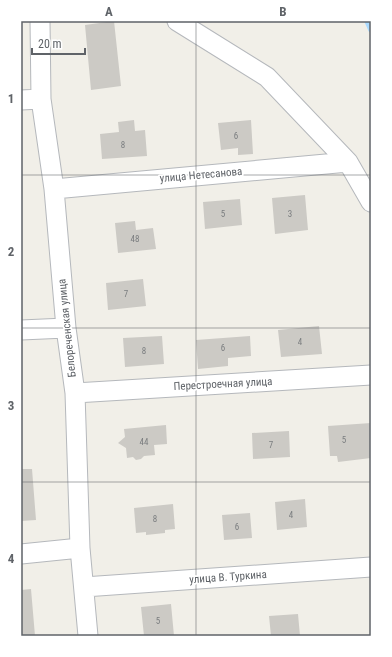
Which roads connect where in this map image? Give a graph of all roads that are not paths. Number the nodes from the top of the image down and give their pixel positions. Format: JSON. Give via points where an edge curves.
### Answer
{"nodes":[{"id":1,"x":40,"y":21,"type":"edge"},
{"id":2,"x":177,"y":21,"type":"edge"},
{"id":3,"x":41,"y":99,"type":"junction"},
{"id":4,"x":21,"y":100,"type":"edge"},
{"id":5,"x":348,"y":162,"type":"junction"},
{"id":6,"x":54,"y":189,"type":"junction"},
{"id":7,"x":371,"y":202,"type":"edge"},
{"id":8,"x":66,"y":328,"type":"junction"},
{"id":9,"x":21,"y":330,"type":"edge"},
{"id":10,"x":371,"y":375,"type":"edge"},
{"id":11,"x":74,"y":393,"type":"junction"},
{"id":12,"x":80,"y":548,"type":"junction"},
{"id":13,"x":21,"y":554,"type":"edge"},
{"id":14,"x":371,"y":567,"type":"edge"},
{"id":15,"x":84,"y":587,"type":"junction"},
{"id":16,"x":88,"y":636,"type":"edge"}],
"edges":[{"from":1,"to":3,"type":"street","name":"Белореченская улица"},
{"from":2,"to":5,"type":"street","via":[[267,78]]},
{"from":3,"to":4,"type":"street"},
{"from":3,"to":6,"type":"street","name":"Белореченская улица"},
{"from":5,"to":6,"type":"street","name":"улица Нетесанова"},
{"from":5,"to":7,"type":"street"},
{"from":6,"to":8,"type":"street","name":"Белореченская улица"},
{"from":8,"to":9,"type":"street"},
{"from":8,"to":11,"type":"street","name":"Белореченская улица"},
{"from":10,"to":11,"type":"street","name":"Перестроечная улица"},
{"from":11,"to":12,"type":"street","name":"Белореченская улица"},
{"from":12,"to":13,"type":"street"},
{"from":12,"to":15,"type":"street","name":"Белореченская улица"},
{"from":14,"to":15,"type":"street","name":"улица В. Туркина"},
{"from":15,"to":16,"type":"street","name":"Белореченская улица"}]}
